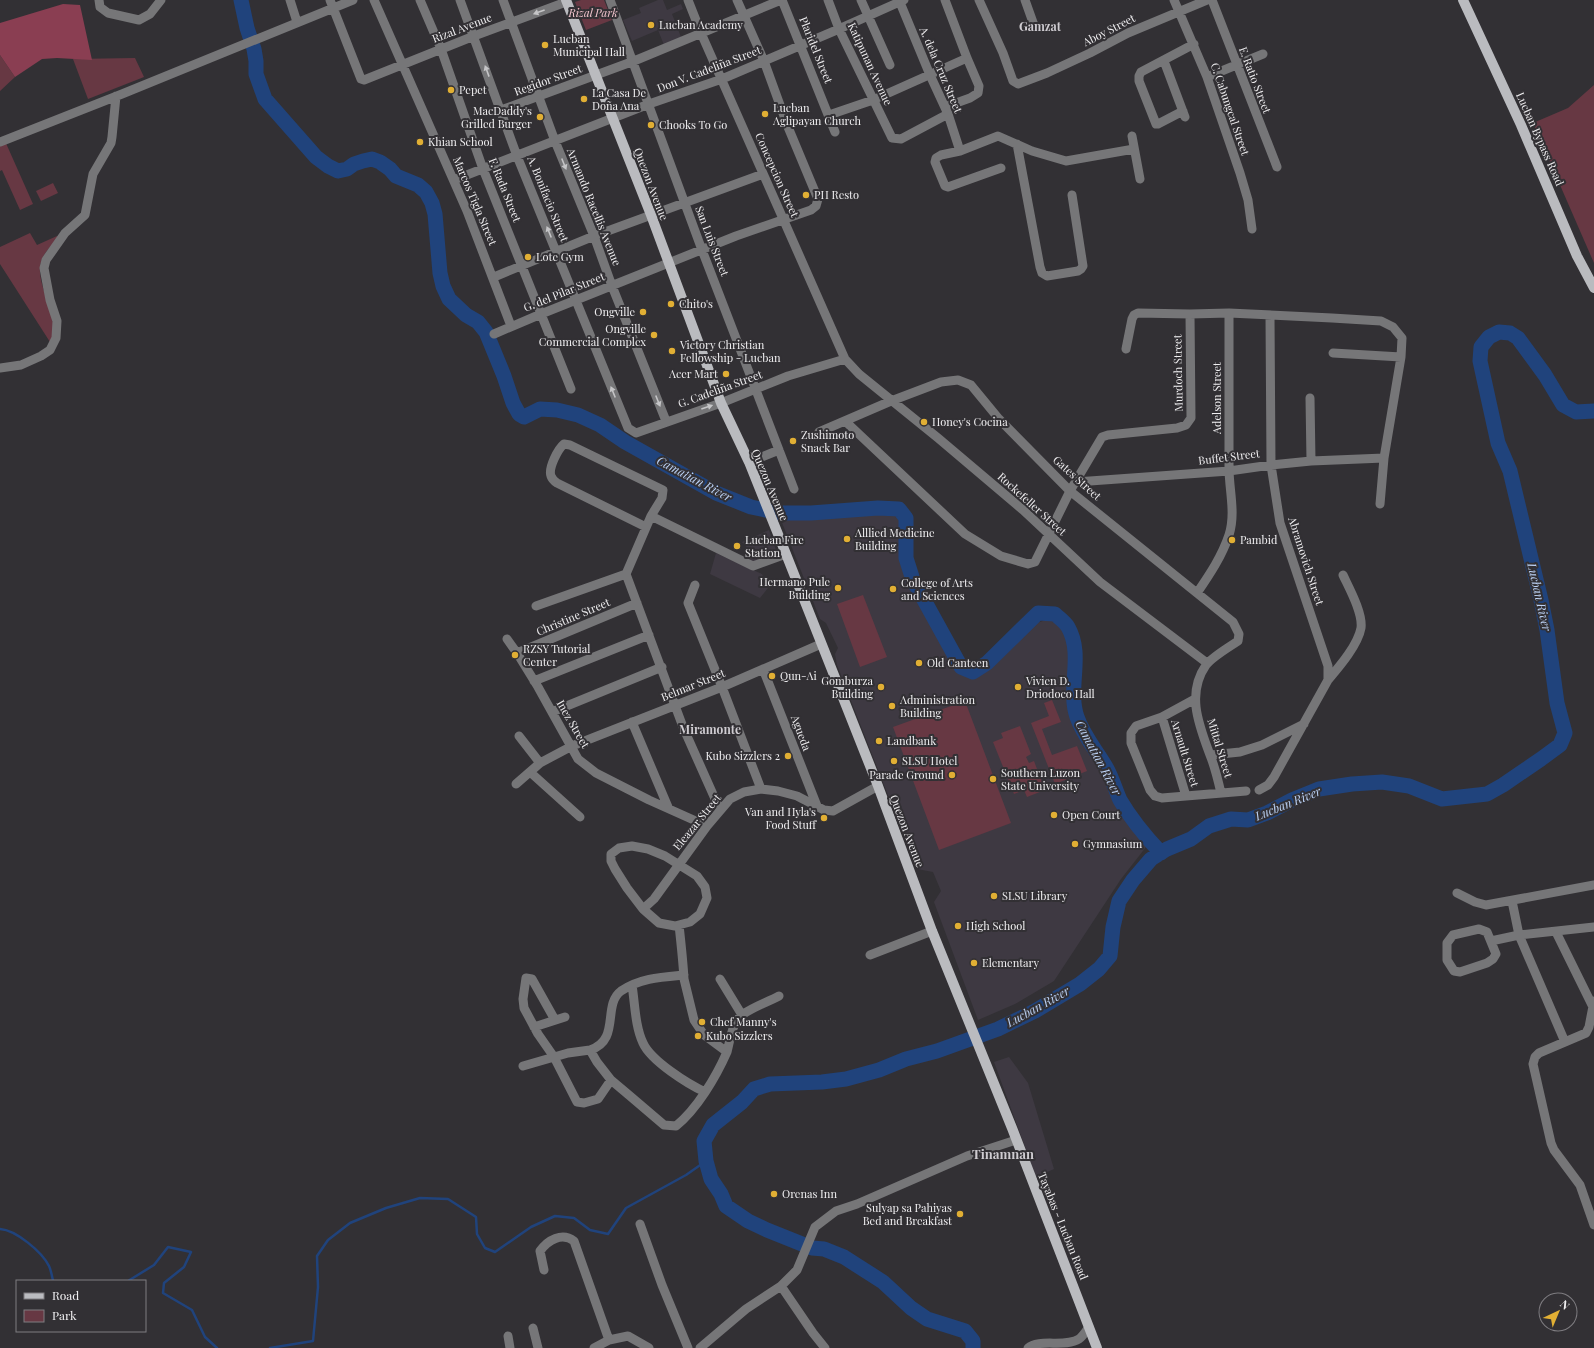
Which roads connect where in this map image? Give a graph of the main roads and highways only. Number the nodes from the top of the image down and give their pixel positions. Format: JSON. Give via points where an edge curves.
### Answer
{"nodes":[{"id":1,"x":1463,"y":0,"type":"edge"},
{"id":2,"x":568,"y":1,"type":"edge"},
{"id":3,"x":1594,"y":288,"type":"edge"},
{"id":4,"x":979,"y":1046,"type":"joint"},
{"id":5,"x":1097,"y":1348,"type":"edge"}],
"edges":[{"from":1,"to":3,"type":"main road","name":"Lucban Bypass Road","via":[[1521,125],[1577,256]]},
{"from":2,"to":4,"type":"main road","name":"Quezon Avenue","via":[[721,403],[756,479]]},
{"from":4,"to":5,"type":"main road","name":"Tayabas - Lucban Road"}]}
